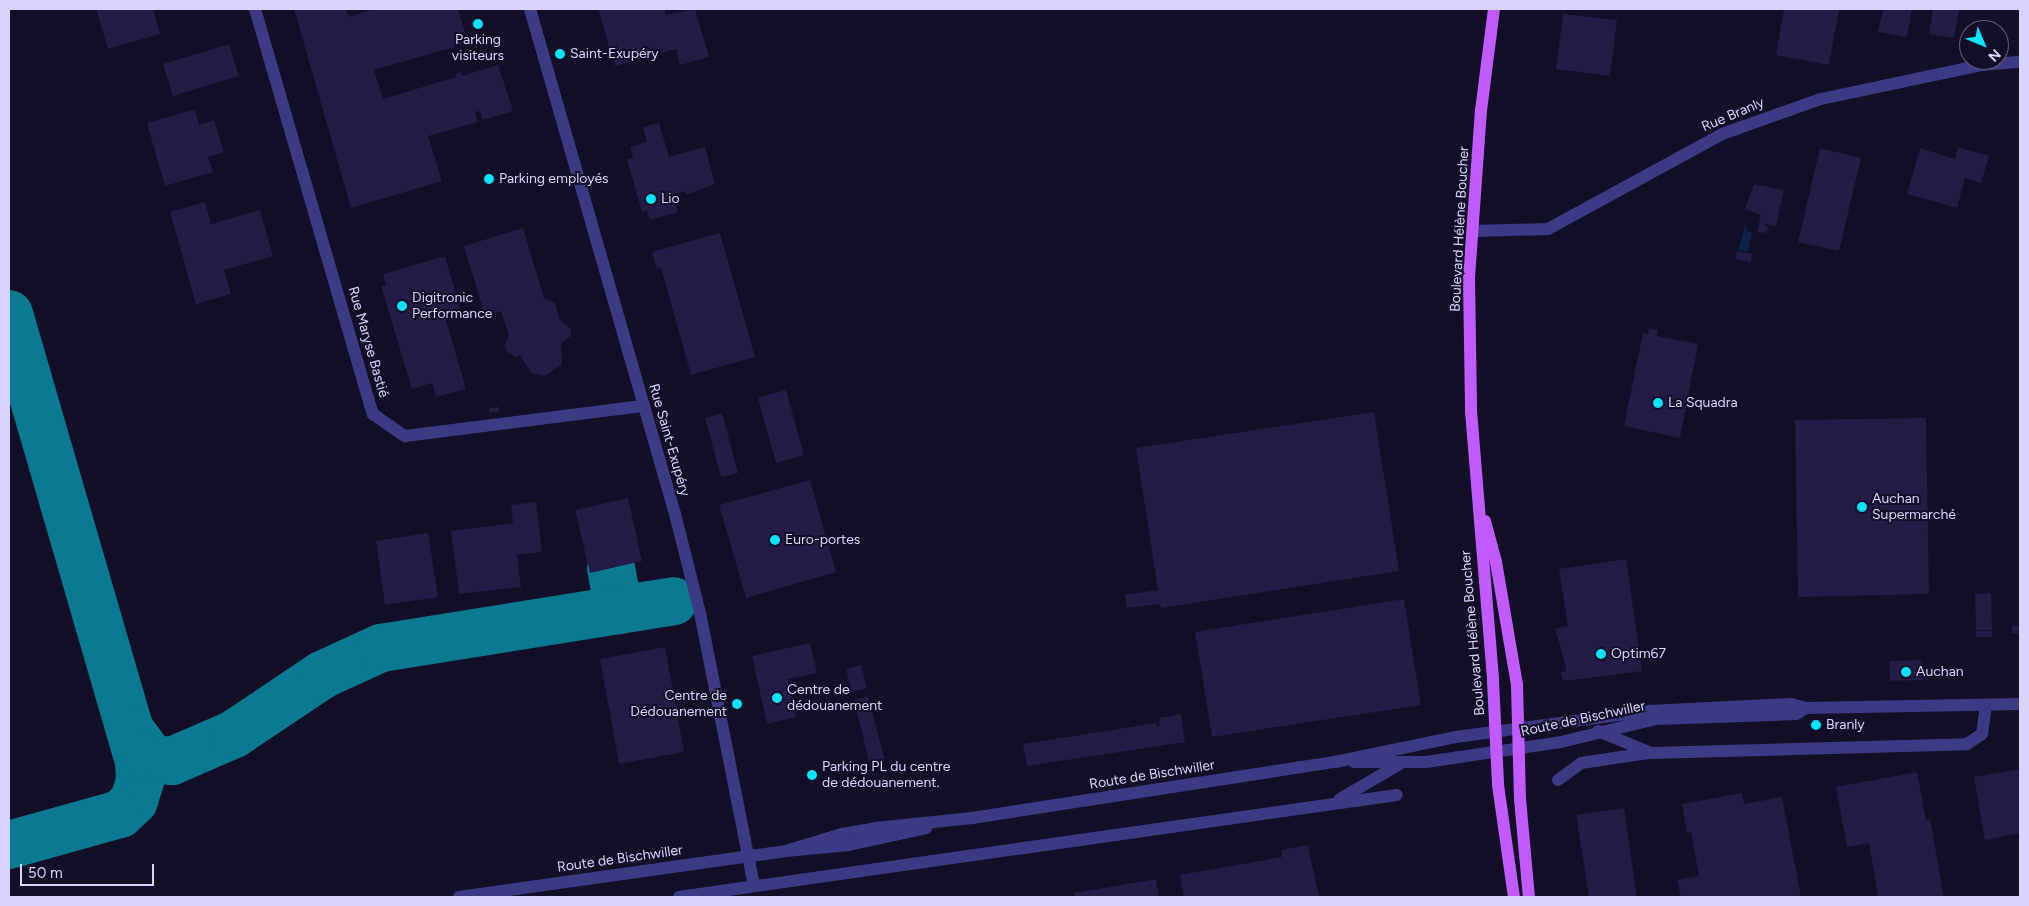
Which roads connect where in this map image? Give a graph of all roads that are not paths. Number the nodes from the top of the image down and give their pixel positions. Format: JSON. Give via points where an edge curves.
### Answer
{"nodes":[{"id":1,"x":255,"y":9,"type":"edge"},
{"id":2,"x":530,"y":9,"type":"edge"},
{"id":3,"x":1494,"y":9,"type":"edge"},
{"id":4,"x":2020,"y":62,"type":"edge"},
{"id":5,"x":1473,"y":230,"type":"junction"},
{"id":6,"x":644,"y":406,"type":"junction"},
{"id":7,"x":1475,"y":482,"type":"junction"},
{"id":8,"x":2020,"y":704,"type":"edge"},
{"id":9,"x":1986,"y":705,"type":"junction"},
{"id":10,"x":1806,"y":708,"type":"junction"},
{"id":11,"x":1520,"y":728,"type":"junction"},
{"id":12,"x":1496,"y":731,"type":"junction"},
{"id":13,"x":1598,"y":731,"type":"junction"},
{"id":14,"x":1521,"y":748,"type":"junction"},
{"id":15,"x":1496,"y":752,"type":"junction"},
{"id":16,"x":1651,"y":753,"type":"junction"},
{"id":17,"x":1336,"y":762,"type":"junction"},
{"id":18,"x":1404,"y":762,"type":"junction"},
{"id":19,"x":1558,"y":780,"type":"dead end"},
{"id":20,"x":1397,"y":795,"type":"dead end"},
{"id":21,"x":1336,"y":802,"type":"junction"},
{"id":22,"x":749,"y":856,"type":"junction"},
{"id":23,"x":754,"y":886,"type":"junction"},
{"id":24,"x":459,"y":897,"type":"edge"},
{"id":25,"x":679,"y":897,"type":"edge"},
{"id":26,"x":1514,"y":897,"type":"edge"},
{"id":27,"x":1528,"y":897,"type":"edge"}],
"edges":[{"from":1,"to":6,"type":"street","name":"Rue Maryse Bastié","via":[[373,414],[405,436]]},
{"from":2,"to":6,"type":"street","name":"Rue Saint-Exupéry"},
{"from":3,"to":5,"type":"main road","name":"Boulevard Hélène Boucher"},
{"from":4,"to":5,"type":"street","name":"Rue Branly","via":[[1982,65],[1821,99],[1722,134],[1548,229]]},
{"from":5,"to":7,"type":"main road","name":"Boulevard Hélène Boucher","via":[[1469,285]]},
{"from":6,"to":22,"type":"street","name":"Rue Saint-Exupéry","via":[[700,613],[738,820]]},
{"from":7,"to":11,"type":"main road","name":"Boulevard Hélène Boucher","via":[[1499,581]]},
{"from":7,"to":12,"type":"main road","name":"Boulevard Hélène Boucher"},
{"from":8,"to":9,"type":"street","name":"Route de Bischwiller"},
{"from":9,"to":10,"type":"street","name":"Route de Bischwiller"},
{"from":9,"to":16,"type":"street","via":[[1982,734],[1967,744]]},
{"from":10,"to":11,"type":"street","name":"Route de Bischwiller","via":[[1790,704],[1683,708]]},
{"from":10,"to":13,"type":"street","name":"Route de Bischwiller","via":[[1796,714],[1656,719]]},
{"from":11,"to":12,"type":"street","name":"Route de Bischwiller"},
{"from":11,"to":14,"type":"main road","name":"Boulevard Hélène Boucher"},
{"from":12,"to":15,"type":"main road","name":"Boulevard Hélène Boucher"},
{"from":12,"to":17,"type":"street","name":"Route de Bischwiller"},
{"from":13,"to":14,"type":"street","name":"Route de Bischwiller","via":[[1561,742]]},
{"from":13,"to":16,"type":"street"},
{"from":14,"to":15,"type":"street","name":"Route de Bischwiller"},
{"from":14,"to":27,"type":"main road","name":"Boulevard Hélène Boucher","via":[[1520,791]]},
{"from":15,"to":18,"type":"street","name":"Route de Bischwiller"},
{"from":15,"to":26,"type":"main road","name":"Boulevard Hélène Boucher"},
{"from":16,"to":19,"type":"street","via":[[1582,763]]},
{"from":17,"to":18,"type":"street","name":"Route de Bischwiller"},
{"from":17,"to":22,"type":"street","name":"Route de Bischwiller","via":[[972,818],[847,833],[786,851]]},
{"from":18,"to":21,"type":"street"},
{"from":20,"to":21,"type":"street"},
{"from":21,"to":23,"type":"street"},
{"from":22,"to":23,"type":"street","name":"Rue Saint-Exupéry"},
{"from":22,"to":24,"type":"street","name":"Route de Bischwiller"},
{"from":23,"to":25,"type":"street"}]}
